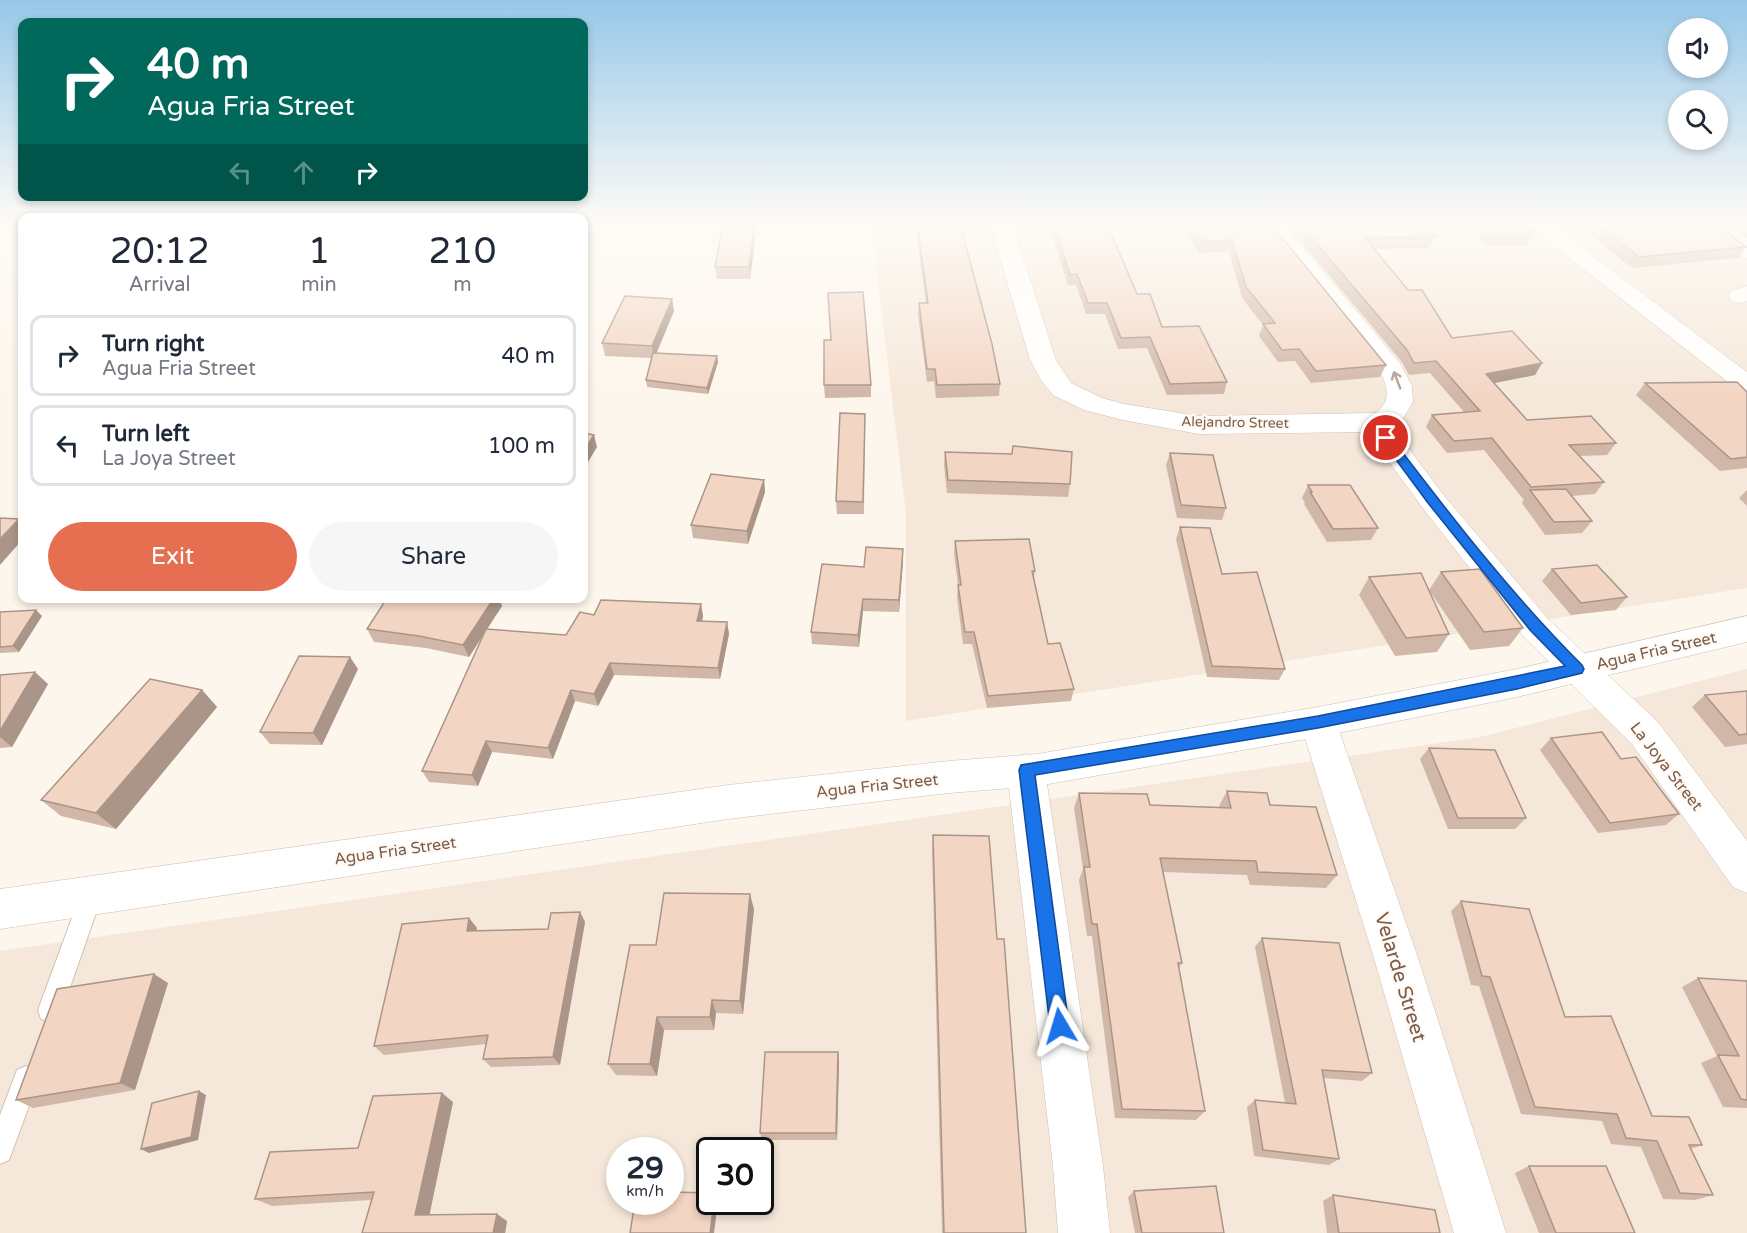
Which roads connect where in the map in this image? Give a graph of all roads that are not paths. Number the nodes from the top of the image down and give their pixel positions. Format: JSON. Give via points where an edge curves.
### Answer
{"nodes":[{"id":1,"x":1019,"y":282,"type":"edge"},
{"id":2,"x":1320,"y":282,"type":"edge"},
{"id":3,"x":1612,"y":282,"type":"edge"},
{"id":4,"x":1747,"y":384,"type":"edge"},
{"id":5,"x":1375,"y":423,"type":"junction"},
{"id":6,"x":1747,"y":629,"type":"edge"},
{"id":7,"x":1577,"y":669,"type":"junction"},
{"id":8,"x":1318,"y":722,"type":"junction"},
{"id":9,"x":1026,"y":770,"type":"junction"},
{"id":10,"x":1747,"y":874,"type":"edge"},
{"id":11,"x":91,"y":896,"type":"junction"},
{"id":12,"x":0,"y":909,"type":"edge"},
{"id":13,"x":0,"y":1151,"type":"edge"},
{"id":14,"x":1084,"y":1233,"type":"edge"},
{"id":15,"x":1480,"y":1233,"type":"edge"}],
"edges":[{"from":1,"to":5,"type":"street","name":"Alejandro Street","via":[[1043,360],[1054,380],[1076,397],[1123,412],[1199,425]]},
{"from":5,"to":2,"type":"street","one_way":true,"via":[[1392,417],[1397,410],[1401,392],[1396,376]]},
{"from":3,"to":4,"type":"street"},
{"from":5,"to":7,"type":"street","name":"La Joya Street","via":[[1535,627]]},
{"from":6,"to":7,"type":"street","name":"Agua Fria Street"},
{"from":7,"to":8,"type":"street","name":"Agua Fria Street"},
{"from":7,"to":10,"type":"street","name":"La Joya Street","via":[[1645,733]]},
{"from":8,"to":9,"type":"street","name":"Agua Fria Street"},
{"from":8,"to":15,"type":"street","name":"Velarde Street"},
{"from":9,"to":11,"type":"street","name":"Agua Fria Street","via":[[728,802]]},
{"from":9,"to":14,"type":"street"},
{"from":11,"to":12,"type":"street","name":"Agua Fria Street"},
{"from":11,"to":13,"type":"lane"}]}
